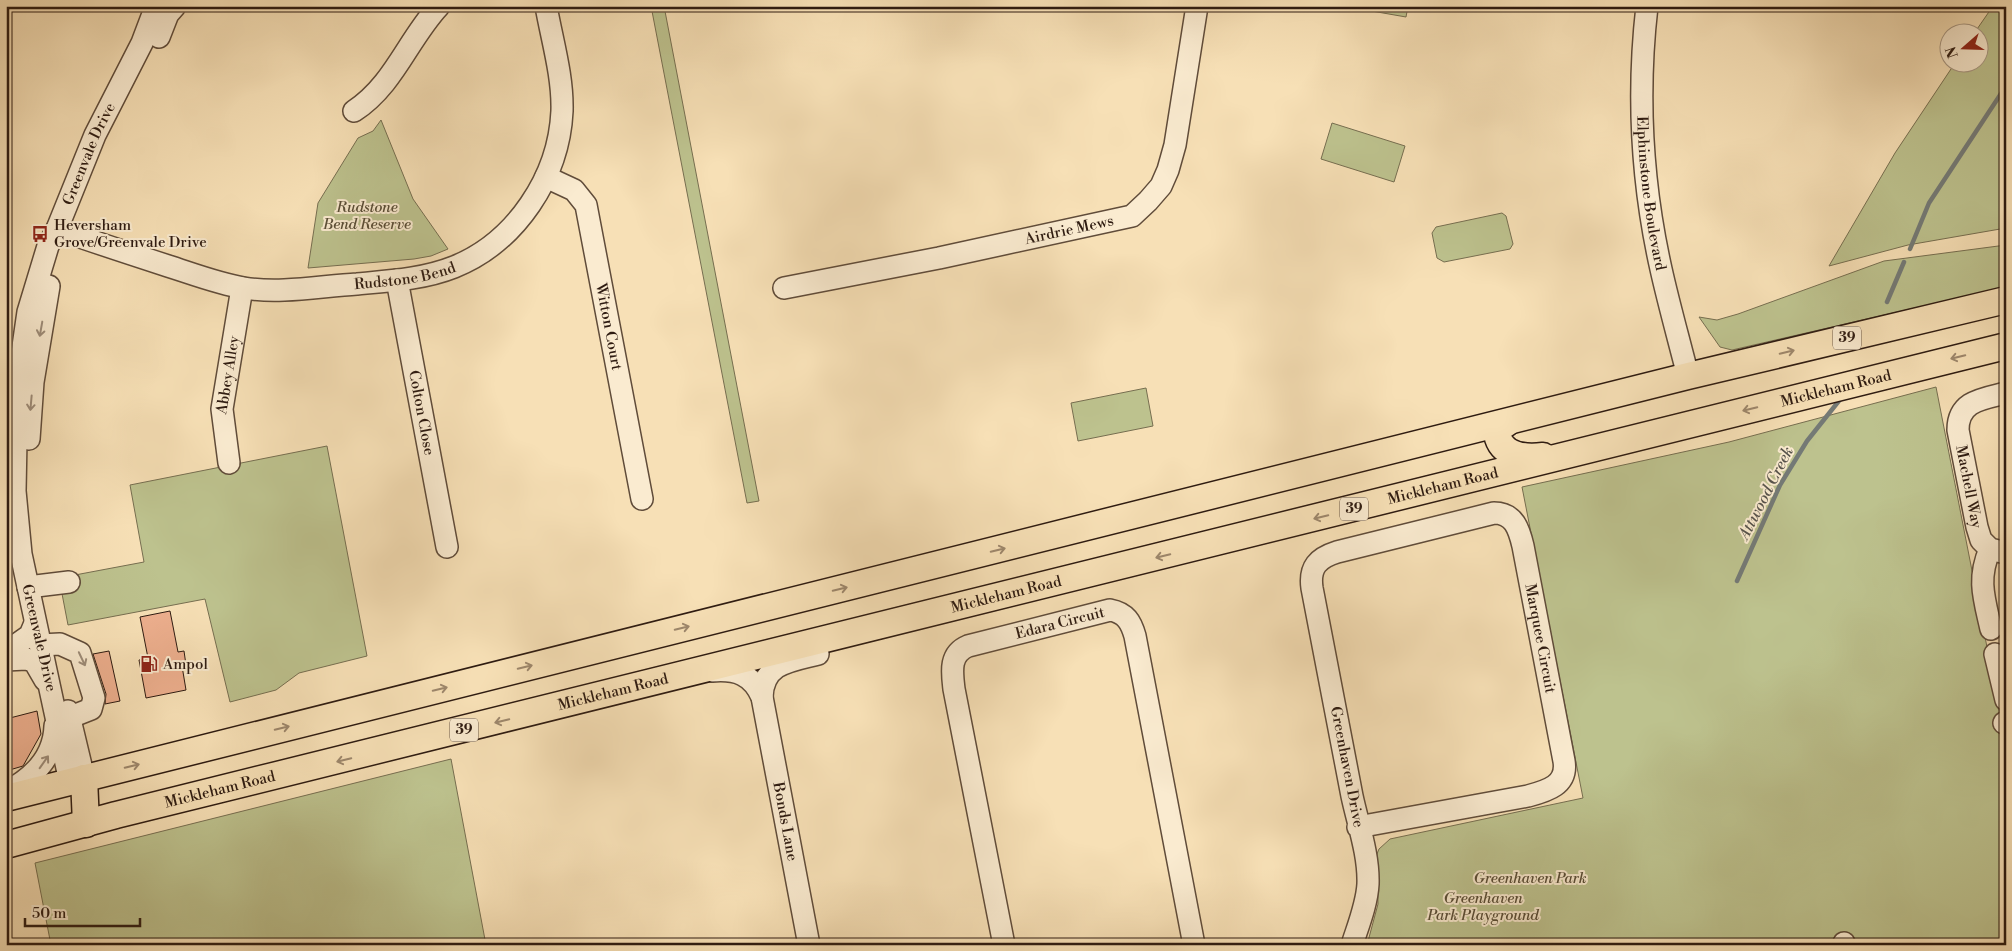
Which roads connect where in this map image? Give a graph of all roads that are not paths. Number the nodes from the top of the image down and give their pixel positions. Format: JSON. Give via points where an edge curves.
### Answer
{"nodes":[{"id":1,"x":439,"y":6,"type":"edge"},
{"id":2,"x":546,"y":6,"type":"edge"},
{"id":3,"x":1197,"y":6,"type":"edge"},
{"id":4,"x":1647,"y":6,"type":"edge"},
{"id":5,"x":160,"y":8,"type":"edge"},
{"id":6,"x":354,"y":110,"type":"dead end"},
{"id":7,"x":546,"y":177,"type":"junction"},
{"id":8,"x":57,"y":229,"type":"junction"},
{"id":9,"x":397,"y":280,"type":"junction"},
{"id":10,"x":242,"y":288,"type":"junction"},
{"id":11,"x":784,"y":288,"type":"dead end"},
{"id":12,"x":2006,"y":300,"type":"edge"},
{"id":13,"x":2006,"y":346,"type":"edge"},
{"id":14,"x":21,"y":352,"type":"edge"},
{"id":15,"x":1688,"y":376,"type":"junction"},
{"id":16,"x":2006,"y":393,"type":"edge"},
{"id":17,"x":1507,"y":423,"type":"junction"},
{"id":18,"x":17,"y":440,"type":"edge"},
{"id":19,"x":1596,"y":448,"type":"junction"},
{"id":20,"x":229,"y":464,"type":"dead end"},
{"id":21,"x":642,"y":499,"type":"dead end"},
{"id":22,"x":447,"y":546,"type":"dead end"},
{"id":23,"x":1998,"y":551,"type":"edge"},
{"id":24,"x":68,"y":582,"type":"dead end"},
{"id":25,"x":34,"y":586,"type":"junction"},
{"id":26,"x":1312,"y":588,"type":"joint"},
{"id":27,"x":978,"y":603,"type":"junction"},
{"id":28,"x":35,"y":624,"type":"junction"},
{"id":29,"x":1991,"y":629,"type":"dead end"},
{"id":30,"x":46,"y":645,"type":"junction"},
{"id":31,"x":6,"y":652,"type":"edge"},
{"id":32,"x":1995,"y":654,"type":"dead end"},
{"id":33,"x":6,"y":660,"type":"edge"},
{"id":34,"x":702,"y":671,"type":"junction"},
{"id":35,"x":762,"y":697,"type":"junction"},
{"id":36,"x":2006,"y":700,"type":"edge"},
{"id":37,"x":59,"y":710,"type":"junction"},
{"id":38,"x":77,"y":780,"type":"junction"},
{"id":39,"x":6,"y":792,"type":"edge"},
{"id":40,"x":6,"y":798,"type":"edge"},
{"id":41,"x":86,"y":824,"type":"junction"},
{"id":42,"x":1358,"y":827,"type":"junction"},
{"id":43,"x":6,"y":845,"type":"edge"},
{"id":44,"x":810,"y":945,"type":"edge"},
{"id":45,"x":1004,"y":945,"type":"edge"},
{"id":46,"x":1194,"y":945,"type":"edge"},
{"id":47,"x":1352,"y":945,"type":"edge"}],
"edges":[{"from":1,"to":6,"type":"street","via":[[385,83]]},
{"from":2,"to":7,"type":"street","name":"Rudstone Bend","via":[[562,109],[556,147]]},
{"from":3,"to":11,"type":"street","name":"Airdrie Mews","via":[[1175,145],[1168,170],[1161,186],[1132,216]]},
{"from":4,"to":15,"type":"street","name":"Elphinstone Boulevard","via":[[1643,124],[1647,175],[1661,268]]},
{"from":5,"to":8,"type":"street","name":"Greenvale Drive","via":[[158,40],[125,80],[81,165]]},
{"from":7,"to":9,"type":"street","name":"Rudstone Bend","via":[[526,210],[486,250],[440,272]]},
{"from":7,"to":21,"type":"street","name":"Witton Court","via":[[574,190],[586,205]]},
{"from":8,"to":10,"type":"street","name":"Rudstone Bend"},
{"from":8,"to":14,"type":"street","name":"Greenvale Drive","via":[[38,272]]},
{"from":9,"to":10,"type":"street","name":"Rudstone Bend","via":[[276,290]]},
{"from":9,"to":22,"type":"street","name":"Colton Close"},
{"from":10,"to":20,"type":"street","name":"Abbey Alley","via":[[222,409]]},
{"from":15,"to":12,"type":"main road","number":"39","one_way":true},
{"from":13,"to":19,"type":"main road","name":"Mickleham Road","number":"39","one_way":true},
{"from":14,"to":18,"type":"street","name":"Greenvale Drive"},
{"from":15,"to":17,"type":"main road","number":"39"},
{"from":16,"to":23,"type":"street","name":"Machell Way","via":[[1966,406],[1959,417],[1958,430],[1981,540]]},
{"from":17,"to":19,"type":"main road","via":[[1498,430],[1498,438],[1507,450],[1519,455],[1530,457]]},
{"from":38,"to":17,"type":"main road","number":"39","one_way":true},
{"from":18,"to":25,"type":"street","name":"Greenvale Drive","via":[[30,496]]},
{"from":19,"to":27,"type":"main road","name":"Mickleham Road","number":"39","one_way":true},
{"from":23,"to":29,"type":"street","via":[[1983,564],[1981,580]]},
{"from":24,"to":25,"type":"street"},
{"from":25,"to":28,"type":"street","name":"Greenvale Drive"},
{"from":25,"to":30,"type":"street","name":"Greenvale Drive"},
{"from":26,"to":42,"type":"street","name":"Greenhaven Drive"},
{"from":26,"to":42,"type":"street","name":"Marquee Circuit","via":[[1312,572],[1316,564],[1337,552],[1494,513],[1512,519],[1521,534],[1565,767],[1562,780],[1536,794]]},
{"from":27,"to":34,"type":"main road","name":"Mickleham Road","number":"39"},
{"from":27,"to":35,"type":"street","via":[[915,630],[781,664],[765,677]]},
{"from":28,"to":30,"type":"street","name":"Greenvale Drive"},
{"from":28,"to":31,"type":"street","via":[[30,635]]},
{"from":30,"to":37,"type":"street","name":"Greenvale Drive"},
{"from":30,"to":37,"type":"street","name":"Greenvale Drive"},
{"from":30,"to":37,"type":"street","one_way":true,"via":[[60,644],[80,653],[94,706]]},
{"from":32,"to":36,"type":"street"},
{"from":33,"to":37,"type":"street","via":[[34,661]]},
{"from":34,"to":35,"type":"street","via":[[729,671],[745,675],[753,680]]},
{"from":34,"to":41,"type":"main road","name":"Mickleham Road","number":"39","one_way":true},
{"from":35,"to":44,"type":"street","name":"Bonds Lane"},
{"from":37,"to":38,"type":"street","name":"Greenvale Drive"},
{"from":39,"to":37,"type":"street","one_way":true,"via":[[25,781],[45,761],[55,735]]},
{"from":38,"to":40,"type":"main road","number":"39"},
{"from":38,"to":41,"type":"main road"},
{"from":41,"to":43,"type":"main road","name":"Mickleham Road","number":"39"},
{"from":42,"to":47,"type":"street","name":"Greenhaven Drive","via":[[1368,884]]},
{"from":45,"to":46,"type":"street","name":"Edara Circuit","via":[[954,689],[954,659],[960,650],[971,645],[1110,610],[1129,620],[1135,636]]}]}
